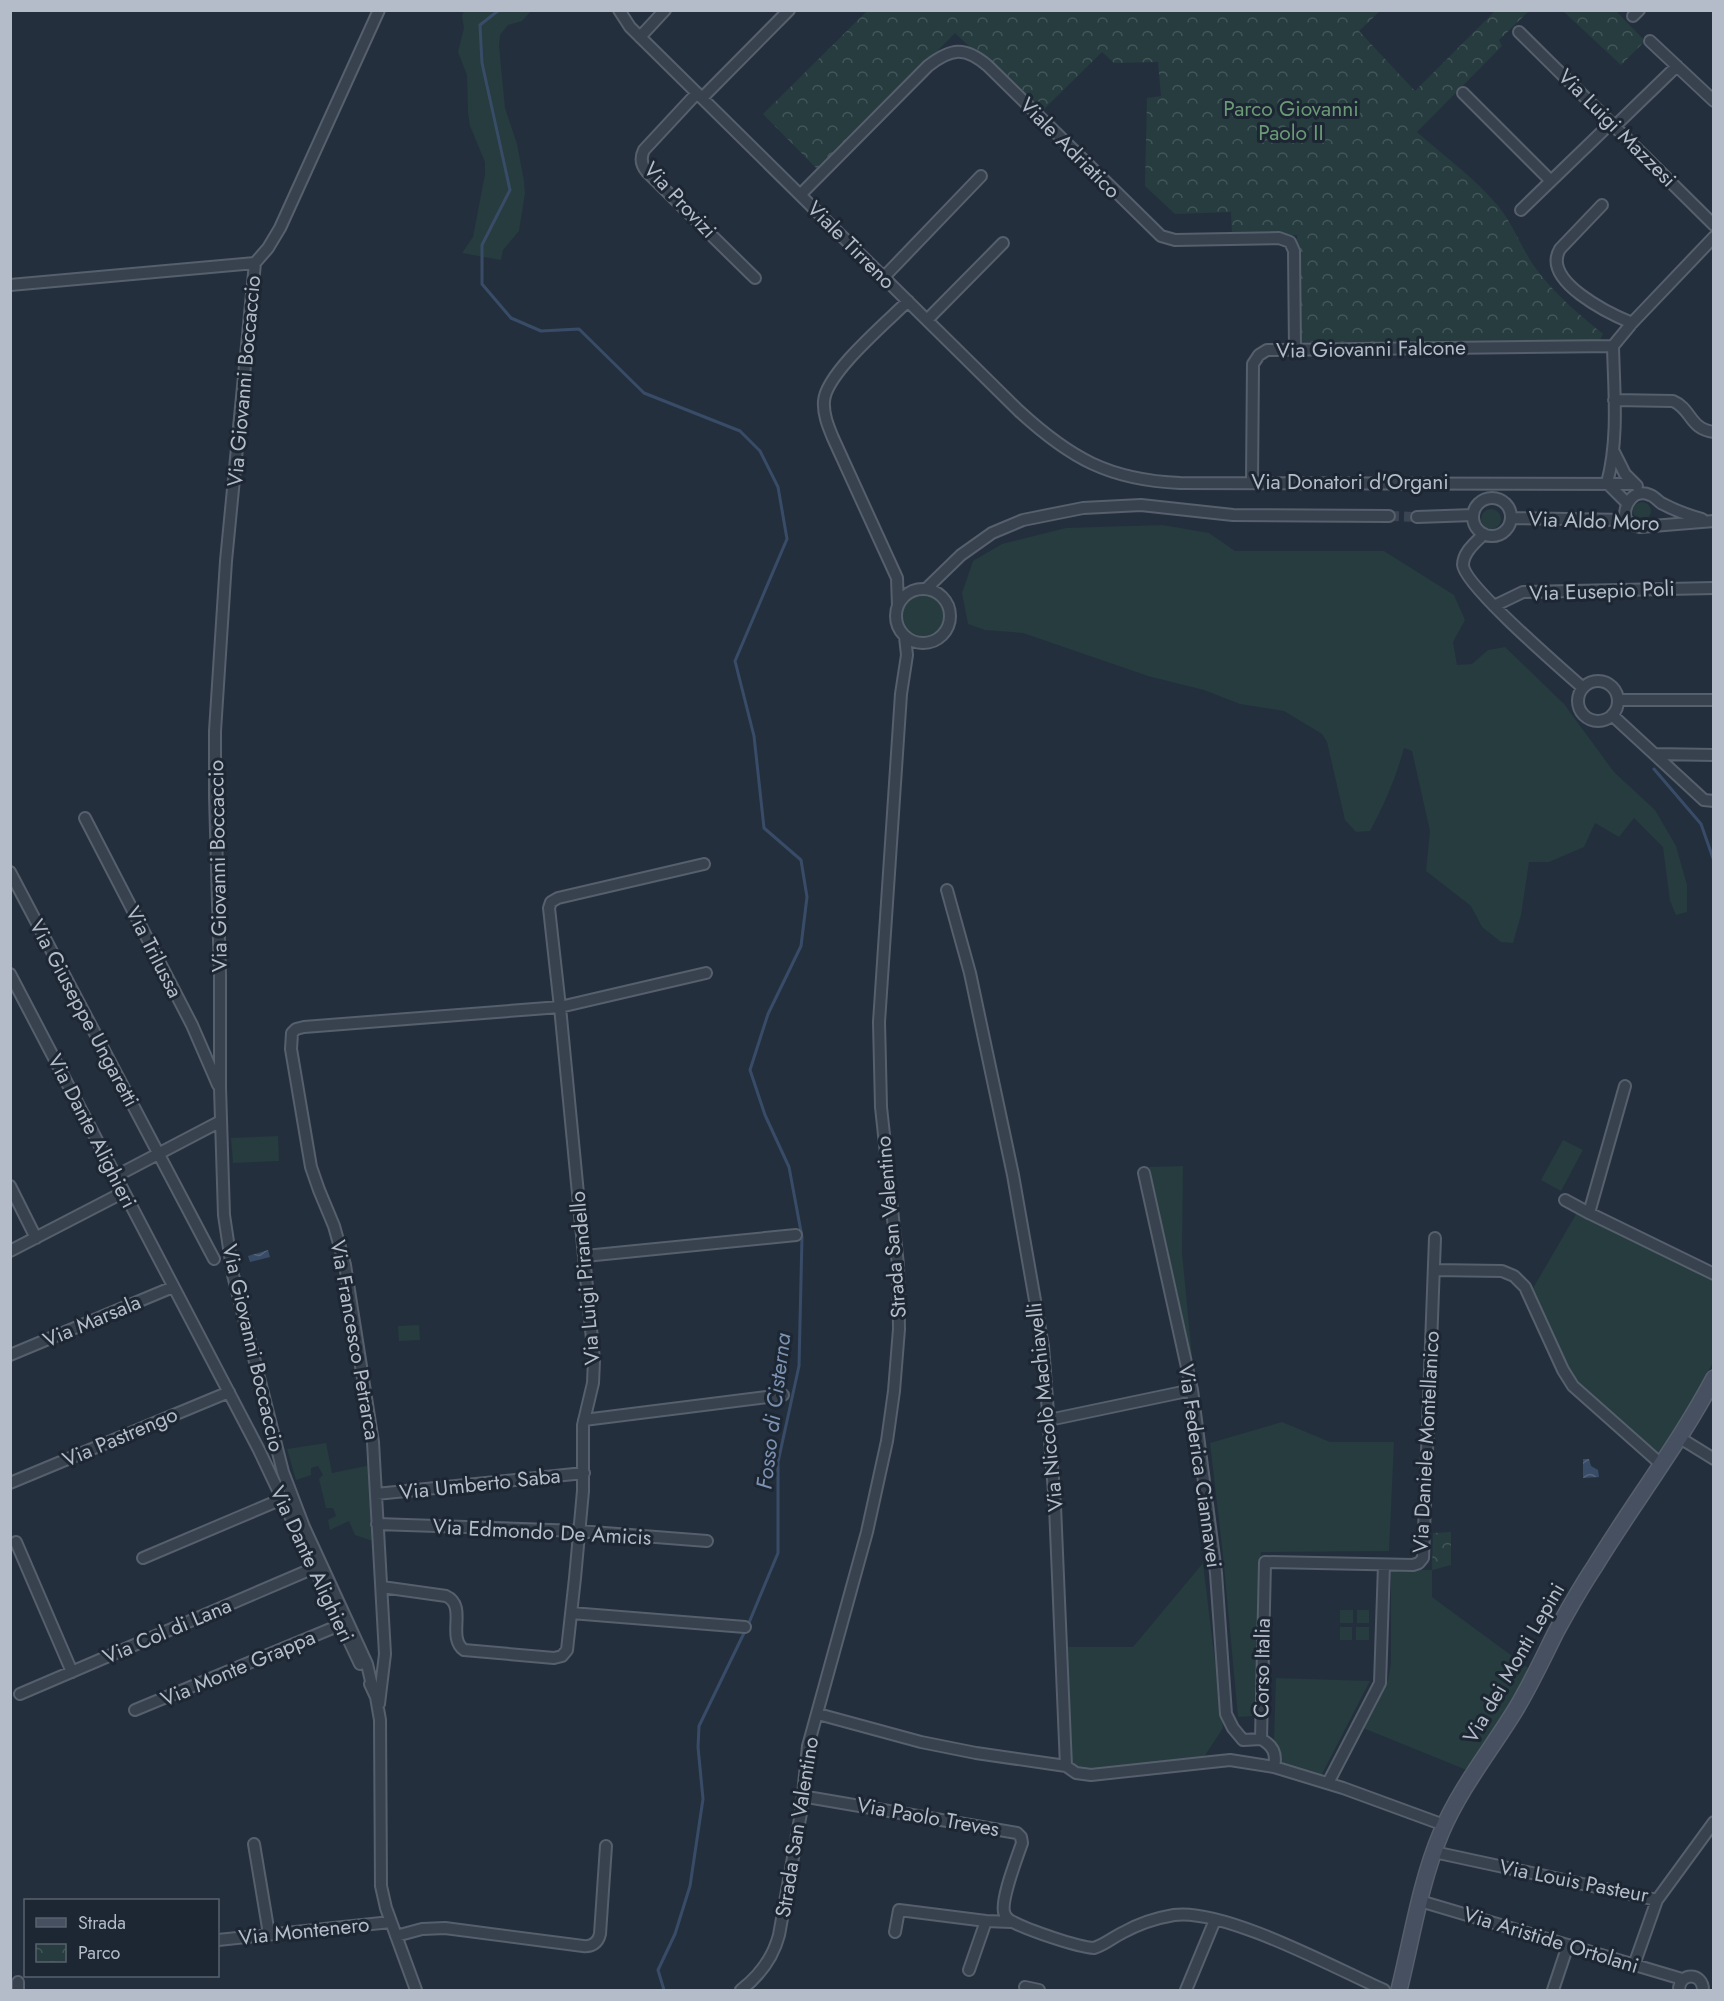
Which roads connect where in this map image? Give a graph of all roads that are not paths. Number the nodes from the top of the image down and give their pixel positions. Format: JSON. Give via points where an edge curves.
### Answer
{"nodes":[{"id":1,"x":379,"y":10,"type":"edge"},
{"id":2,"x":619,"y":10,"type":"edge"},
{"id":3,"x":665,"y":10,"type":"edge"},
{"id":4,"x":789,"y":10,"type":"edge"},
{"id":5,"x":1519,"y":32,"type":"dead end"},
{"id":6,"x":640,"y":37,"type":"junction"},
{"id":7,"x":1650,"y":41,"type":"dead end"},
{"id":8,"x":1677,"y":66,"type":"junction"},
{"id":9,"x":1463,"y":93,"type":"dead end"},
{"id":10,"x":699,"y":96,"type":"junction"},
{"id":11,"x":1713,"y":101,"type":"edge"},
{"id":12,"x":1613,"y":124,"type":"junction"},
{"id":13,"x":981,"y":176,"type":"dead end"},
{"id":14,"x":1551,"y":181,"type":"junction"},
{"id":15,"x":800,"y":195,"type":"junction"},
{"id":16,"x":1602,"y":205,"type":"dead end"},
{"id":17,"x":1521,"y":210,"type":"dead end"},
{"id":18,"x":1713,"y":225,"type":"edge"},
{"id":19,"x":1713,"y":237,"type":"edge"},
{"id":20,"x":1003,"y":243,"type":"dead end"},
{"id":21,"x":255,"y":263,"type":"junction"},
{"id":22,"x":755,"y":278,"type":"dead end"},
{"id":23,"x":884,"y":278,"type":"junction"},
{"id":24,"x":10,"y":285,"type":"edge"},
{"id":25,"x":908,"y":301,"type":"junction"},
{"id":26,"x":927,"y":320,"type":"junction"},
{"id":27,"x":1632,"y":323,"type":"junction"},
{"id":28,"x":1613,"y":346,"type":"junction"},
{"id":29,"x":1295,"y":349,"type":"junction"},
{"id":30,"x":1614,"y":400,"type":"junction"},
{"id":31,"x":1713,"y":432,"type":"edge"},
{"id":32,"x":1612,"y":449,"type":"junction"},
{"id":33,"x":1095,"y":466,"type":"joint"},
{"id":34,"x":1252,"y":482,"type":"junction"},
{"id":35,"x":1607,"y":483,"type":"junction"},
{"id":36,"x":1634,"y":484,"type":"junction"},
{"id":37,"x":1653,"y":497,"type":"junction"},
{"id":38,"x":1627,"y":503,"type":"junction"},
{"id":39,"x":1473,"y":515,"type":"junction"},
{"id":40,"x":1389,"y":516,"type":"tunnel mouth"},
{"id":41,"x":1417,"y":517,"type":"tunnel mouth"},
{"id":42,"x":1511,"y":518,"type":"junction"},
{"id":43,"x":1626,"y":520,"type":"junction"},
{"id":44,"x":1713,"y":521,"type":"edge"},
{"id":45,"x":1653,"y":525,"type":"junction"},
{"id":46,"x":1484,"y":534,"type":"junction"},
{"id":47,"x":943,"y":571,"type":"junction"},
{"id":48,"x":897,"y":578,"type":"junction"},
{"id":49,"x":1713,"y":588,"type":"edge"},
{"id":50,"x":926,"y":589,"type":"junction"},
{"id":51,"x":913,"y":591,"type":"junction"},
{"id":52,"x":941,"y":596,"type":"junction"},
{"id":53,"x":898,"y":606,"type":"junction"},
{"id":54,"x":1494,"y":606,"type":"junction"},
{"id":55,"x":905,"y":637,"type":"junction"},
{"id":56,"x":921,"y":644,"type":"junction"},
{"id":57,"x":907,"y":655,"type":"junction"},
{"id":58,"x":1583,"y":688,"type":"junction"},
{"id":59,"x":1618,"y":700,"type":"junction"},
{"id":60,"x":1713,"y":700,"type":"edge"},
{"id":61,"x":1612,"y":715,"type":"junction"},
{"id":62,"x":1655,"y":754,"type":"junction"},
{"id":63,"x":1713,"y":755,"type":"edge"},
{"id":64,"x":1713,"y":801,"type":"edge"},
{"id":65,"x":86,"y":818,"type":"dead end"},
{"id":66,"x":704,"y":864,"type":"dead end"},
{"id":67,"x":10,"y":872,"type":"edge"},
{"id":68,"x":947,"y":890,"type":"dead end"},
{"id":69,"x":706,"y":973,"type":"dead end"},
{"id":70,"x":10,"y":974,"type":"edge"},
{"id":71,"x":560,"y":1007,"type":"junction"},
{"id":72,"x":1625,"y":1086,"type":"dead end"},
{"id":73,"x":220,"y":1088,"type":"junction"},
{"id":74,"x":221,"y":1120,"type":"junction"},
{"id":75,"x":158,"y":1154,"type":"junction"},
{"id":76,"x":1144,"y":1173,"type":"dead end"},
{"id":77,"x":116,"y":1176,"type":"junction"},
{"id":78,"x":10,"y":1186,"type":"edge"},
{"id":79,"x":124,"y":1192,"type":"junction"},
{"id":80,"x":1565,"y":1200,"type":"dead end"},
{"id":81,"x":1589,"y":1213,"type":"junction"},
{"id":82,"x":796,"y":1235,"type":"dead end"},
{"id":83,"x":36,"y":1238,"type":"junction"},
{"id":84,"x":1435,"y":1238,"type":"dead end"},
{"id":85,"x":10,"y":1251,"type":"edge"},
{"id":86,"x":585,"y":1256,"type":"junction"},
{"id":87,"x":214,"y":1259,"type":"dead end"},
{"id":88,"x":1434,"y":1270,"type":"junction"},
{"id":89,"x":1713,"y":1274,"type":"edge"},
{"id":90,"x":173,"y":1287,"type":"junction"},
{"id":91,"x":10,"y":1355,"type":"edge"},
{"id":92,"x":1713,"y":1378,"type":"edge"},
{"id":93,"x":1192,"y":1390,"type":"junction"},
{"id":94,"x":229,"y":1392,"type":"junction"},
{"id":95,"x":783,"y":1395,"type":"dead end"},
{"id":96,"x":584,"y":1420,"type":"junction"},
{"id":97,"x":1049,"y":1420,"type":"junction"},
{"id":98,"x":1680,"y":1438,"type":"junction"},
{"id":99,"x":1713,"y":1458,"type":"edge"},
{"id":100,"x":1662,"y":1465,"type":"junction"},
{"id":101,"x":584,"y":1473,"type":"junction"},
{"id":102,"x":10,"y":1483,"type":"edge"},
{"id":103,"x":376,"y":1494,"type":"junction"},
{"id":104,"x":282,"y":1499,"type":"junction"},
{"id":105,"x":377,"y":1524,"type":"junction"},
{"id":106,"x":579,"y":1531,"type":"junction"},
{"id":107,"x":707,"y":1541,"type":"dead end"},
{"id":108,"x":16,"y":1542,"type":"dead end"},
{"id":109,"x":143,"y":1558,"type":"dead end"},
{"id":110,"x":1266,"y":1563,"type":"joint"},
{"id":111,"x":1384,"y":1565,"type":"junction"},
{"id":112,"x":314,"y":1568,"type":"junction"},
{"id":113,"x":382,"y":1587,"type":"junction"},
{"id":114,"x":571,"y":1613,"type":"junction"},
{"id":115,"x":340,"y":1625,"type":"junction"},
{"id":116,"x":745,"y":1627,"type":"dead end"},
{"id":117,"x":72,"y":1672,"type":"junction"},
{"id":118,"x":373,"y":1690,"type":"junction"},
{"id":119,"x":20,"y":1694,"type":"dead end"},
{"id":120,"x":379,"y":1707,"type":"junction"},
{"id":121,"x":135,"y":1710,"type":"dead end"},
{"id":122,"x":818,"y":1714,"type":"junction"},
{"id":123,"x":1261,"y":1739,"type":"junction"},
{"id":124,"x":1066,"y":1766,"type":"junction"},
{"id":125,"x":1274,"y":1767,"type":"junction"},
{"id":126,"x":1328,"y":1783,"type":"junction"},
{"id":127,"x":813,"y":1798,"type":"dead end"},
{"id":128,"x":1713,"y":1822,"type":"edge"},
{"id":129,"x":1444,"y":1825,"type":"junction"},
{"id":130,"x":1703,"y":1837,"type":"junction"},
{"id":131,"x":254,"y":1844,"type":"dead end"},
{"id":132,"x":1713,"y":1844,"type":"edge"},
{"id":133,"x":606,"y":1846,"type":"dead end"},
{"id":134,"x":1434,"y":1852,"type":"junction"},
{"id":135,"x":1420,"y":1900,"type":"junction"},
{"id":136,"x":1657,"y":1900,"type":"junction"},
{"id":137,"x":1215,"y":1920,"type":"junction"},
{"id":138,"x":986,"y":1921,"type":"junction"},
{"id":139,"x":391,"y":1922,"type":"junction"},
{"id":140,"x":1011,"y":1922,"type":"junction"},
{"id":141,"x":895,"y":1932,"type":"dead end"},
{"id":142,"x":269,"y":1934,"type":"junction"},
{"id":143,"x":396,"y":1936,"type":"junction"},
{"id":144,"x":219,"y":1940,"type":"edge"},
{"id":145,"x":1568,"y":1945,"type":"junction"},
{"id":146,"x":1634,"y":1965,"type":"junction"},
{"id":147,"x":969,"y":1970,"type":"dead end"},
{"id":148,"x":1682,"y":1979,"type":"junction"},
{"id":149,"x":1025,"y":1987,"type":"dead end"},
{"id":150,"x":416,"y":1990,"type":"edge"},
{"id":151,"x":741,"y":1990,"type":"edge"},
{"id":152,"x":1039,"y":1990,"type":"edge"},
{"id":153,"x":1186,"y":1990,"type":"edge"},
{"id":154,"x":1384,"y":1990,"type":"edge"},
{"id":155,"x":1399,"y":1990,"type":"edge"},
{"id":156,"x":1553,"y":1990,"type":"edge"},
{"id":157,"x":1678,"y":1990,"type":"edge"},
{"id":158,"x":1702,"y":1990,"type":"edge"}],
"edges":[{"from":1,"to":21,"type":"street","via":[[278,232]]},
{"from":2,"to":6,"type":"street","name":"Viale Tirreno"},
{"from":3,"to":6,"type":"street"},
{"from":4,"to":10,"type":"street"},
{"from":5,"to":12,"type":"street","name":"Via Luigi Mazzesi"},
{"from":6,"to":10,"type":"street","name":"Viale Tirreno"},
{"from":7,"to":8,"type":"street"},
{"from":8,"to":11,"type":"street"},
{"from":8,"to":12,"type":"street"},
{"from":9,"to":14,"type":"street"},
{"from":10,"to":15,"type":"street","name":"Viale Tirreno"},
{"from":10,"to":22,"type":"street","name":"Via Provizi","via":[[644,150],[642,165]]},
{"from":12,"to":14,"type":"street"},
{"from":12,"to":18,"type":"street","name":"Via Luigi Mazzesi"},
{"from":13,"to":23,"type":"street"},
{"from":14,"to":17,"type":"street"},
{"from":15,"to":23,"type":"street","name":"Viale Tirreno"},
{"from":15,"to":29,"type":"street","name":"Viale Adriatico","via":[[928,66],[950,53],[967,52],[988,66],[1161,236],[1175,240],[1288,240],[1294,251]]},
{"from":16,"to":27,"type":"street","via":[[1560,249],[1556,266],[1590,303]]},
{"from":19,"to":27,"type":"street"},
{"from":20,"to":26,"type":"street"},
{"from":21,"to":24,"type":"street","name":"Via Giovanni Boccaccio"},
{"from":21,"to":73,"type":"street","name":"Via Giovanni Boccaccio","via":[[215,720]]},
{"from":23,"to":25,"type":"street","name":"Viale Tirreno"},
{"from":25,"to":26,"type":"street","name":"Viale Tirreno"},
{"from":25,"to":48,"type":"street","via":[[840,370],[828,386],[824,401],[830,432]]},
{"from":26,"to":33,"type":"street","name":"Viale Tirreno","via":[[1033,424]]},
{"from":27,"to":28,"type":"street"},
{"from":28,"to":29,"type":"street","name":"Via Giovanni Falcone"},
{"from":28,"to":30,"type":"street"},
{"from":29,"to":34,"type":"street","name":"Via Giovanni Falcone","via":[[1267,350],[1253,364]]},
{"from":30,"to":31,"type":"street","via":[[1670,400],[1682,406],[1697,426]]},
{"from":30,"to":32,"type":"street"},
{"from":32,"to":35,"type":"street"},
{"from":32,"to":36,"type":"street","via":[[1621,469]]},
{"from":33,"to":34,"type":"street","name":"Via Donatori d'Organi","via":[[1126,477],[1166,482]]},
{"from":34,"to":35,"type":"street","name":"Via Donatori d'Organi"},
{"from":35,"to":36,"type":"street","name":"Via Donatori d'Organi"},
{"from":35,"to":38,"type":"street"},
{"from":36,"to":37,"type":"street","name":"Via Aldo Moro"},
{"from":37,"to":38,"type":"street","via":[[1638,495]]},
{"from":37,"to":44,"type":"street","name":"Via Aldo Moro","via":[[1682,513]]},
{"from":37,"to":45,"type":"street","via":[[1660,513]]},
{"from":38,"to":43,"type":"street"},
{"from":39,"to":41,"type":"street"},
{"from":39,"to":42,"type":"street","via":[[1479,504],[1497,499],[1507,506]]},
{"from":39,"to":46,"type":"street","via":[[1476,527]]},
{"from":40,"to":47,"type":"street","via":[[1233,515],[1130,505],[1083,508],[1040,515],[999,530]]},
{"from":42,"to":43,"type":"street","name":"Via Aldo Moro"},
{"from":42,"to":46,"type":"street","via":[[1502,533]]},
{"from":43,"to":45,"type":"street","name":"Via Aldo Moro","via":[[1636,526]]},
{"from":44,"to":45,"type":"street","name":"Via Aldo Moro"},
{"from":46,"to":54,"type":"street","via":[[1467,553],[1463,565]]},
{"from":47,"to":50,"type":"street"},
{"from":47,"to":52,"type":"street"},
{"from":48,"to":51,"type":"street"},
{"from":48,"to":53,"type":"street"},
{"from":49,"to":54,"type":"street","name":"Via Eusepio Poli","via":[[1522,592]]},
{"from":50,"to":51,"type":"street"},
{"from":50,"to":52,"type":"street"},
{"from":51,"to":53,"type":"street"},
{"from":52,"to":56,"type":"street","via":[[950,610],[948,627],[937,640]]},
{"from":53,"to":55,"type":"street","via":[[896,623]]},
{"from":54,"to":58,"type":"street"},
{"from":55,"to":56,"type":"street"},
{"from":55,"to":57,"type":"street","name":"Strada San Valentino"},
{"from":56,"to":57,"type":"street"},
{"from":57,"to":122,"type":"street","name":"Strada San Valentino","via":[[900,705],[879,1044],[881,1107],[898,1257],[897,1360],[874,1502]]},
{"from":58,"to":59,"type":"street","via":[[1597,681],[1608,683]]},
{"from":58,"to":61,"type":"street","via":[[1578,701],[1585,716],[1597,721]]},
{"from":59,"to":60,"type":"street"},
{"from":59,"to":61,"type":"street"},
{"from":61,"to":62,"type":"street"},
{"from":62,"to":63,"type":"street"},
{"from":62,"to":64,"type":"street","via":[[1704,800]]},
{"from":65,"to":73,"type":"street","name":"Via Trilussa"},
{"from":66,"to":71,"type":"street","name":"Via Luigi Pirandello","via":[[551,902]]},
{"from":67,"to":75,"type":"street","name":"Via Giuseppe Ungaretti"},
{"from":68,"to":97,"type":"street","name":"Via Niccolò Machiavelli","via":[[970,973],[1013,1175],[1043,1346]]},
{"from":69,"to":71,"type":"street"},
{"from":70,"to":77,"type":"street","name":"Via Dante Alighieri"},
{"from":71,"to":86,"type":"street","name":"Via Luigi Pirandello"},
{"from":71,"to":103,"type":"street","name":"Via Francesco Petrarca","via":[[301,1028],[290,1036],[311,1167],[337,1233],[346,1272],[373,1442]]},
{"from":72,"to":81,"type":"street"},
{"from":73,"to":74,"type":"street","name":"Via Giovanni Boccaccio"},
{"from":74,"to":75,"type":"street"},
{"from":74,"to":118,"type":"street","name":"Via Giovanni Boccaccio","via":[[222,1195],[229,1253],[278,1453],[302,1521],[367,1664]]},
{"from":75,"to":77,"type":"street"},
{"from":75,"to":87,"type":"street","name":"Via Giuseppe Ungaretti"},
{"from":76,"to":93,"type":"street","name":"Via Federica Ciannavei"},
{"from":77,"to":79,"type":"street","name":"Via Dante Alighieri"},
{"from":78,"to":83,"type":"street"},
{"from":79,"to":83,"type":"street"},
{"from":79,"to":90,"type":"street","name":"Via Dante Alighieri"},
{"from":80,"to":81,"type":"street"},
{"from":81,"to":89,"type":"street"},
{"from":82,"to":86,"type":"street"},
{"from":83,"to":85,"type":"street"},
{"from":84,"to":88,"type":"street","name":"Via Daniele Montellanico"},
{"from":86,"to":96,"type":"street","name":"Via Luigi Pirandello","via":[[594,1364]]},
{"from":88,"to":100,"type":"street","via":[[1502,1271],[1514,1276],[1525,1287],[1573,1386]]},
{"from":88,"to":111,"type":"street","name":"Via Daniele Montellanico","via":[[1423,1558],[1413,1565]]},
{"from":90,"to":91,"type":"street","name":"Via Marsala"},
{"from":90,"to":94,"type":"street","name":"Via Dante Alighieri"},
{"from":92,"to":98,"type":"street","name":"Via dei Monti Lepini"},
{"from":93,"to":97,"type":"street"},
{"from":93,"to":123,"type":"street","name":"Via Federica Ciannavei","via":[[1216,1573],[1226,1714],[1243,1740]]},
{"from":94,"to":102,"type":"street","name":"Via Pastrengo"},
{"from":94,"to":104,"type":"street","name":"Via Dante Alighieri"},
{"from":95,"to":96,"type":"street"},
{"from":96,"to":101,"type":"street","name":"Via Luigi Pirandello"},
{"from":97,"to":124,"type":"street","name":"Via Niccolò Machiavelli"},
{"from":98,"to":99,"type":"street"},
{"from":98,"to":100,"type":"street","name":"Via dei Monti Lepini"},
{"from":100,"to":129,"type":"street","name":"Via dei Monti Lepini","via":[[1593,1569],[1518,1706]]},
{"from":101,"to":103,"type":"street","name":"Via Umberto Saba"},
{"from":101,"to":106,"type":"street","name":"Via Luigi Pirandello"},
{"from":103,"to":105,"type":"street","name":"Via Francesco Petrarca"},
{"from":104,"to":109,"type":"street"},
{"from":104,"to":112,"type":"street","name":"Via Dante Alighieri"},
{"from":105,"to":106,"type":"street","name":"Via Edmondo De Amicis"},
{"from":105,"to":113,"type":"street","name":"Via Francesco Petrarca"},
{"from":106,"to":107,"type":"street","name":"Via Edmondo De Amicis"},
{"from":106,"to":114,"type":"street","name":"Via Luigi Pirandello"},
{"from":108,"to":117,"type":"street"},
{"from":110,"to":111,"type":"street","name":"Via Daniele Montellanico"},
{"from":110,"to":123,"type":"street","name":"Corso Italia"},
{"from":111,"to":126,"type":"street","via":[[1380,1683]]},
{"from":112,"to":115,"type":"street","name":"Via Dante Alighieri"},
{"from":112,"to":117,"type":"street","name":"Via Col di Lana"},
{"from":113,"to":114,"type":"street","name":"Via Luigi Pirandello","via":[[452,1598],[457,1608],[458,1642],[469,1652],[560,1657],[567,1650]]},
{"from":113,"to":120,"type":"street","name":"Via Francesco Petrarca","via":[[384,1664]]},
{"from":114,"to":116,"type":"street"},
{"from":115,"to":118,"type":"street","name":"Via Dante Alighieri"},
{"from":115,"to":121,"type":"street","name":"Via Monte Grappa"},
{"from":117,"to":119,"type":"street","name":"Via Col di Lana"},
{"from":118,"to":120,"type":"street","name":"Via Dante Alighieri"},
{"from":120,"to":139,"type":"street","name":"Via Dante Alighieri","via":[[380,1881]]},
{"from":122,"to":124,"type":"street","via":[[921,1742]]},
{"from":122,"to":151,"type":"street","name":"Strada San Valentino","via":[[807,1754],[801,1814],[779,1935],[766,1964]]},
{"from":123,"to":125,"type":"street","name":"Corso Italia","via":[[1273,1749]]},
{"from":124,"to":125,"type":"street","via":[[1079,1774],[1091,1775],[1230,1760]]},
{"from":125,"to":126,"type":"street"},
{"from":126,"to":129,"type":"street"},
{"from":127,"to":140,"type":"street","name":"Via Paolo Treves","via":[[1017,1833],[1022,1843],[1004,1905]]},
{"from":128,"to":130,"type":"street","name":"Via Louis Pasteur"},
{"from":129,"to":134,"type":"street","name":"Via dei Monti Lepini"},
{"from":130,"to":132,"type":"street"},
{"from":130,"to":136,"type":"street","name":"Via Louis Pasteur"},
{"from":131,"to":142,"type":"street"},
{"from":133,"to":143,"type":"street","via":[[600,1934],[592,1945],[446,1928]]},
{"from":134,"to":135,"type":"street","name":"Via dei Monti Lepini"},
{"from":134,"to":136,"type":"street","name":"Via Louis Pasteur"},
{"from":135,"to":145,"type":"street","name":"Via Aristide Ortolani"},
{"from":135,"to":155,"type":"street","name":"Via dei Monti Lepini"},
{"from":136,"to":146,"type":"street"},
{"from":137,"to":140,"type":"street","via":[[1188,1915],[1162,1917],[1130,1928],[1094,1948]]},
{"from":137,"to":153,"type":"street"},
{"from":137,"to":154,"type":"street","via":[[1263,1936]]},
{"from":138,"to":140,"type":"street"},
{"from":138,"to":141,"type":"street","via":[[899,1910]]},
{"from":138,"to":147,"type":"street"},
{"from":139,"to":142,"type":"street","name":"Via Montenero"},
{"from":139,"to":143,"type":"street","name":"Via Dante Alighieri"},
{"from":142,"to":144,"type":"street","name":"Via Montenero"},
{"from":143,"to":150,"type":"street","name":"Via Dante Alighieri"},
{"from":145,"to":146,"type":"street","name":"Via Aristide Ortolani"},
{"from":145,"to":156,"type":"street"},
{"from":146,"to":148,"type":"street","name":"Via Aristide Ortolani"},
{"from":148,"to":157,"type":"street"},
{"from":148,"to":158,"type":"street","name":"Via Aristide Ortolani","via":[[1698,1978]]},
{"from":149,"to":152,"type":"street"}]}
